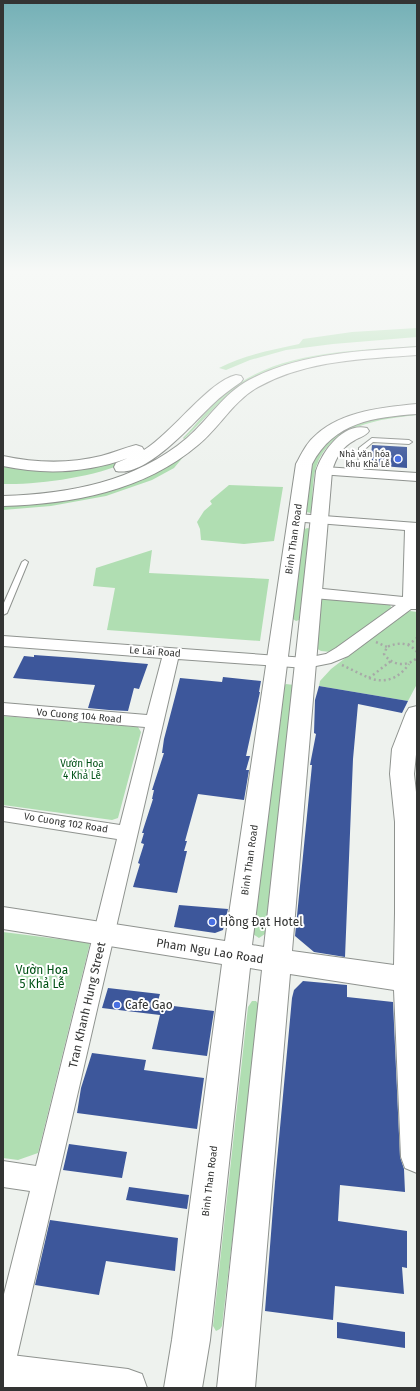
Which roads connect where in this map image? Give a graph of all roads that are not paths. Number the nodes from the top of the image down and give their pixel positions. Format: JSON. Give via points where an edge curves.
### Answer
{"nodes":[{"id":1,"x":417,"y":344,"type":"edge"},
{"id":2,"x":417,"y":351,"type":"edge"},
{"id":3,"x":200,"y":408,"type":"junction"},
{"id":4,"x":417,"y":409,"type":"edge"},
{"id":5,"x":222,"y":410,"type":"junction"},
{"id":6,"x":413,"y":431,"type":"edge"},
{"id":7,"x":3,"y":461,"type":"edge"},
{"id":8,"x":324,"y":471,"type":"junction"},
{"id":9,"x":360,"y":473,"type":"junction"},
{"id":10,"x":417,"y":477,"type":"edge"},
{"id":11,"x":3,"y":488,"type":"edge"},
{"id":12,"x":3,"y":501,"type":"edge"},
{"id":13,"x":3,"y":515,"type":"edge"},
{"id":14,"x":308,"y":519,"type":"junction"},
{"id":15,"x":414,"y":527,"type":"edge"},
{"id":16,"x":25,"y":562,"type":"dead end"},
{"id":17,"x":313,"y":594,"type":"junction"},
{"id":18,"x":415,"y":602,"type":"edge"},
{"id":19,"x":3,"y":613,"type":"edge"},
{"id":20,"x":3,"y":641,"type":"edge"},
{"id":21,"x":171,"y":653,"type":"junction"},
{"id":22,"x":277,"y":661,"type":"junction"},
{"id":23,"x":306,"y":663,"type":"junction"},
{"id":24,"x":3,"y":709,"type":"edge"},
{"id":25,"x":155,"y":722,"type":"junction"},
{"id":26,"x":412,"y":742,"type":"edge"},
{"id":27,"x":3,"y":814,"type":"edge"},
{"id":28,"x":412,"y":822,"type":"edge"},
{"id":29,"x":128,"y":833,"type":"junction"},
{"id":30,"x":412,"y":874,"type":"edge"},
{"id":31,"x":413,"y":913,"type":"edge"},
{"id":32,"x":3,"y":918,"type":"edge"},
{"id":33,"x":104,"y":935,"type":"junction"},
{"id":34,"x":236,"y":955,"type":"junction"},
{"id":35,"x":277,"y":961,"type":"junction"},
{"id":36,"x":412,"y":980,"type":"edge"},
{"id":37,"x":417,"y":1157,"type":"edge"},
{"id":38,"x":3,"y":1174,"type":"edge"},
{"id":39,"x":46,"y":1180,"type":"junction"},
{"id":40,"x":3,"y":1356,"type":"edge"},
{"id":41,"x":3,"y":1373,"type":"edge"},
{"id":42,"x":128,"y":1388,"type":"edge"},
{"id":43,"x":183,"y":1388,"type":"edge"},
{"id":44,"x":236,"y":1388,"type":"edge"}],
"edges":[{"from":1,"to":3,"type":"main road","via":[[332,351],[282,360],[233,381]]},
{"from":2,"to":5,"type":"main road","via":[[346,357],[293,367],[242,390]]},
{"from":3,"to":7,"type":"main road","via":[[147,445],[110,460],[60,467],[28,466]]},
{"from":3,"to":11,"type":"main road","via":[[180,430],[158,448],[129,464],[92,476],[52,484]]},
{"from":4,"to":14,"type":"main road","name":"Binh Than Road","via":[[363,418],[336,428],[322,438],[311,450],[304,464]]},
{"from":5,"to":12,"type":"main road","via":[[201,434],[178,454],[150,470],[84,492]]},
{"from":5,"to":13,"type":"main road","via":[[210,437],[199,452],[183,467],[159,483],[98,502],[50,511]]},
{"from":6,"to":8,"type":"main road","name":"Binh Than Road","via":[[382,424],[354,434],[332,451]]},
{"from":6,"to":9,"type":"lane","via":[[372,440],[362,448]]},
{"from":8,"to":9,"type":"street"},
{"from":8,"to":14,"type":"main road","name":"Binh Than Road"},
{"from":9,"to":10,"type":"street"},
{"from":14,"to":15,"type":"street"},
{"from":14,"to":17,"type":"main road","name":"Binh Than Road"},
{"from":14,"to":22,"type":"main road","name":"Binh Than Road"},
{"from":15,"to":18,"type":"street"},
{"from":16,"to":19,"type":"lane"},
{"from":17,"to":18,"type":"street"},
{"from":17,"to":23,"type":"main road","name":"Binh Than Road"},
{"from":18,"to":23,"type":"street","name":"Le Lai Road","via":[[342,652],[331,658]]},
{"from":20,"to":21,"type":"street","name":"Le Lai Road"},
{"from":21,"to":22,"type":"street","name":"Le Lai Road"},
{"from":21,"to":25,"type":"street","name":"Tran Khanh Hung Street"},
{"from":22,"to":23,"type":"street","name":"Le Lai Road"},
{"from":22,"to":34,"type":"main road","name":"Binh Than Road"},
{"from":23,"to":35,"type":"main road","name":"Binh Than Road"},
{"from":24,"to":25,"type":"street","name":"Vo Cuong 104 Road"},
{"from":25,"to":29,"type":"street","name":"Tran Khanh Hung Street"},
{"from":26,"to":28,"type":"main road"},
{"from":27,"to":29,"type":"street","name":"Vo Cuong 102 Road"},
{"from":28,"to":30,"type":"main road"},
{"from":29,"to":33,"type":"street","name":"Tran Khanh Hung Street"},
{"from":30,"to":31,"type":"main road"},
{"from":31,"to":36,"type":"main road"},
{"from":32,"to":33,"type":"main road","name":"Pham Ngu Lao Road"},
{"from":33,"to":34,"type":"main road","name":"Pham Ngu Lao Road"},
{"from":33,"to":39,"type":"street","name":"Tran Khanh Hung Street"},
{"from":34,"to":35,"type":"main road","name":"Pham Ngu Lao Road"},
{"from":34,"to":43,"type":"main road","name":"Binh Than Road","via":[[192,1332]]},
{"from":35,"to":36,"type":"main road","name":"Pham Ngu Lao Road"},
{"from":35,"to":44,"type":"main road","name":"Binh Than Road"},
{"from":36,"to":37,"type":"main road"},
{"from":38,"to":39,"type":"street"},
{"from":39,"to":40,"type":"street","name":"Tran Khanh Hung Street"},
{"from":41,"to":42,"type":"main road"}]}
